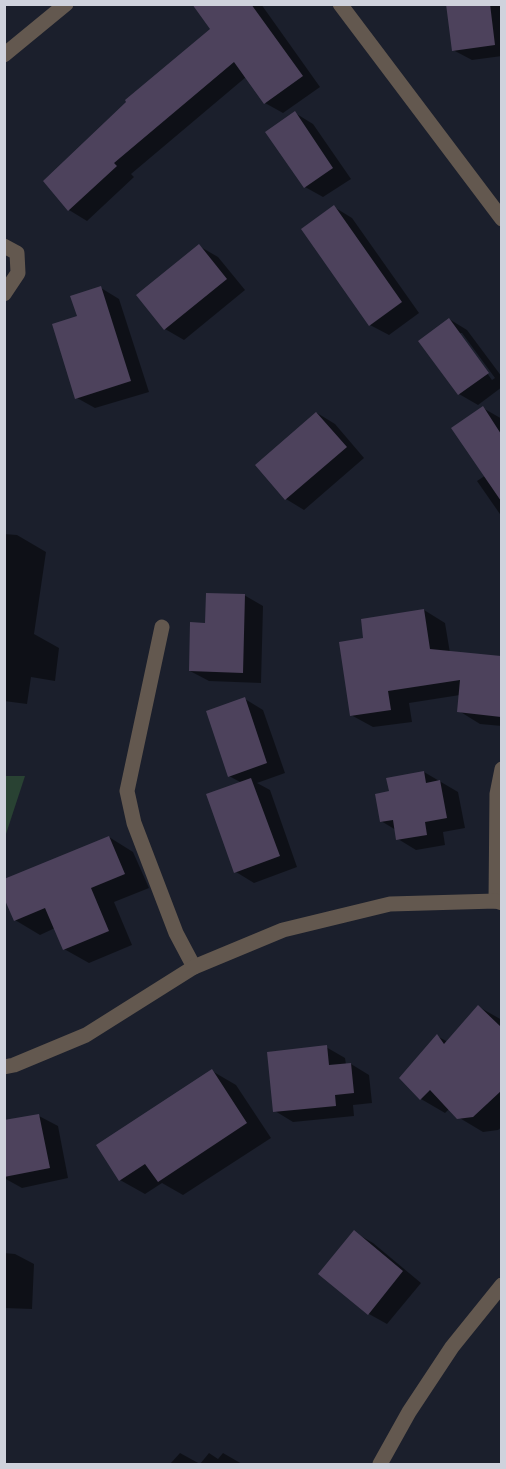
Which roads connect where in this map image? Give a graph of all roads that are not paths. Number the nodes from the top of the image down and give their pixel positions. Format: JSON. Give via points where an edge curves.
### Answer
{"nodes":[{"id":1,"x":66,"y":4,"type":"edge"},
{"id":2,"x":340,"y":4,"type":"edge"},
{"id":3,"x":4,"y":55,"type":"edge"},
{"id":4,"x":501,"y":219,"type":"edge"},
{"id":5,"x":4,"y":246,"type":"edge"},
{"id":6,"x":4,"y":294,"type":"edge"},
{"id":7,"x":162,"y":627,"type":"dead end"},
{"id":8,"x":501,"y":769,"type":"edge"},
{"id":9,"x":499,"y":902,"type":"edge"},
{"id":10,"x":194,"y":967,"type":"junction"},
{"id":11,"x":4,"y":1067,"type":"edge"},
{"id":12,"x":501,"y":1285,"type":"edge"},
{"id":13,"x":380,"y":1464,"type":"edge"}],
"edges":[{"from":1,"to":3,"type":"street"},
{"from":2,"to":4,"type":"street"},
{"from":5,"to":6,"type":"street","via":[[17,253],[18,273]]},
{"from":7,"to":10,"type":"street","via":[[127,791],[134,823]]},
{"from":8,"to":9,"type":"street","via":[[497,794]]},
{"from":9,"to":10,"type":"street","via":[[390,904],[283,930]]},
{"from":10,"to":11,"type":"street","via":[[86,1035]]},
{"from":12,"to":13,"type":"street","via":[[452,1347]]}]}
